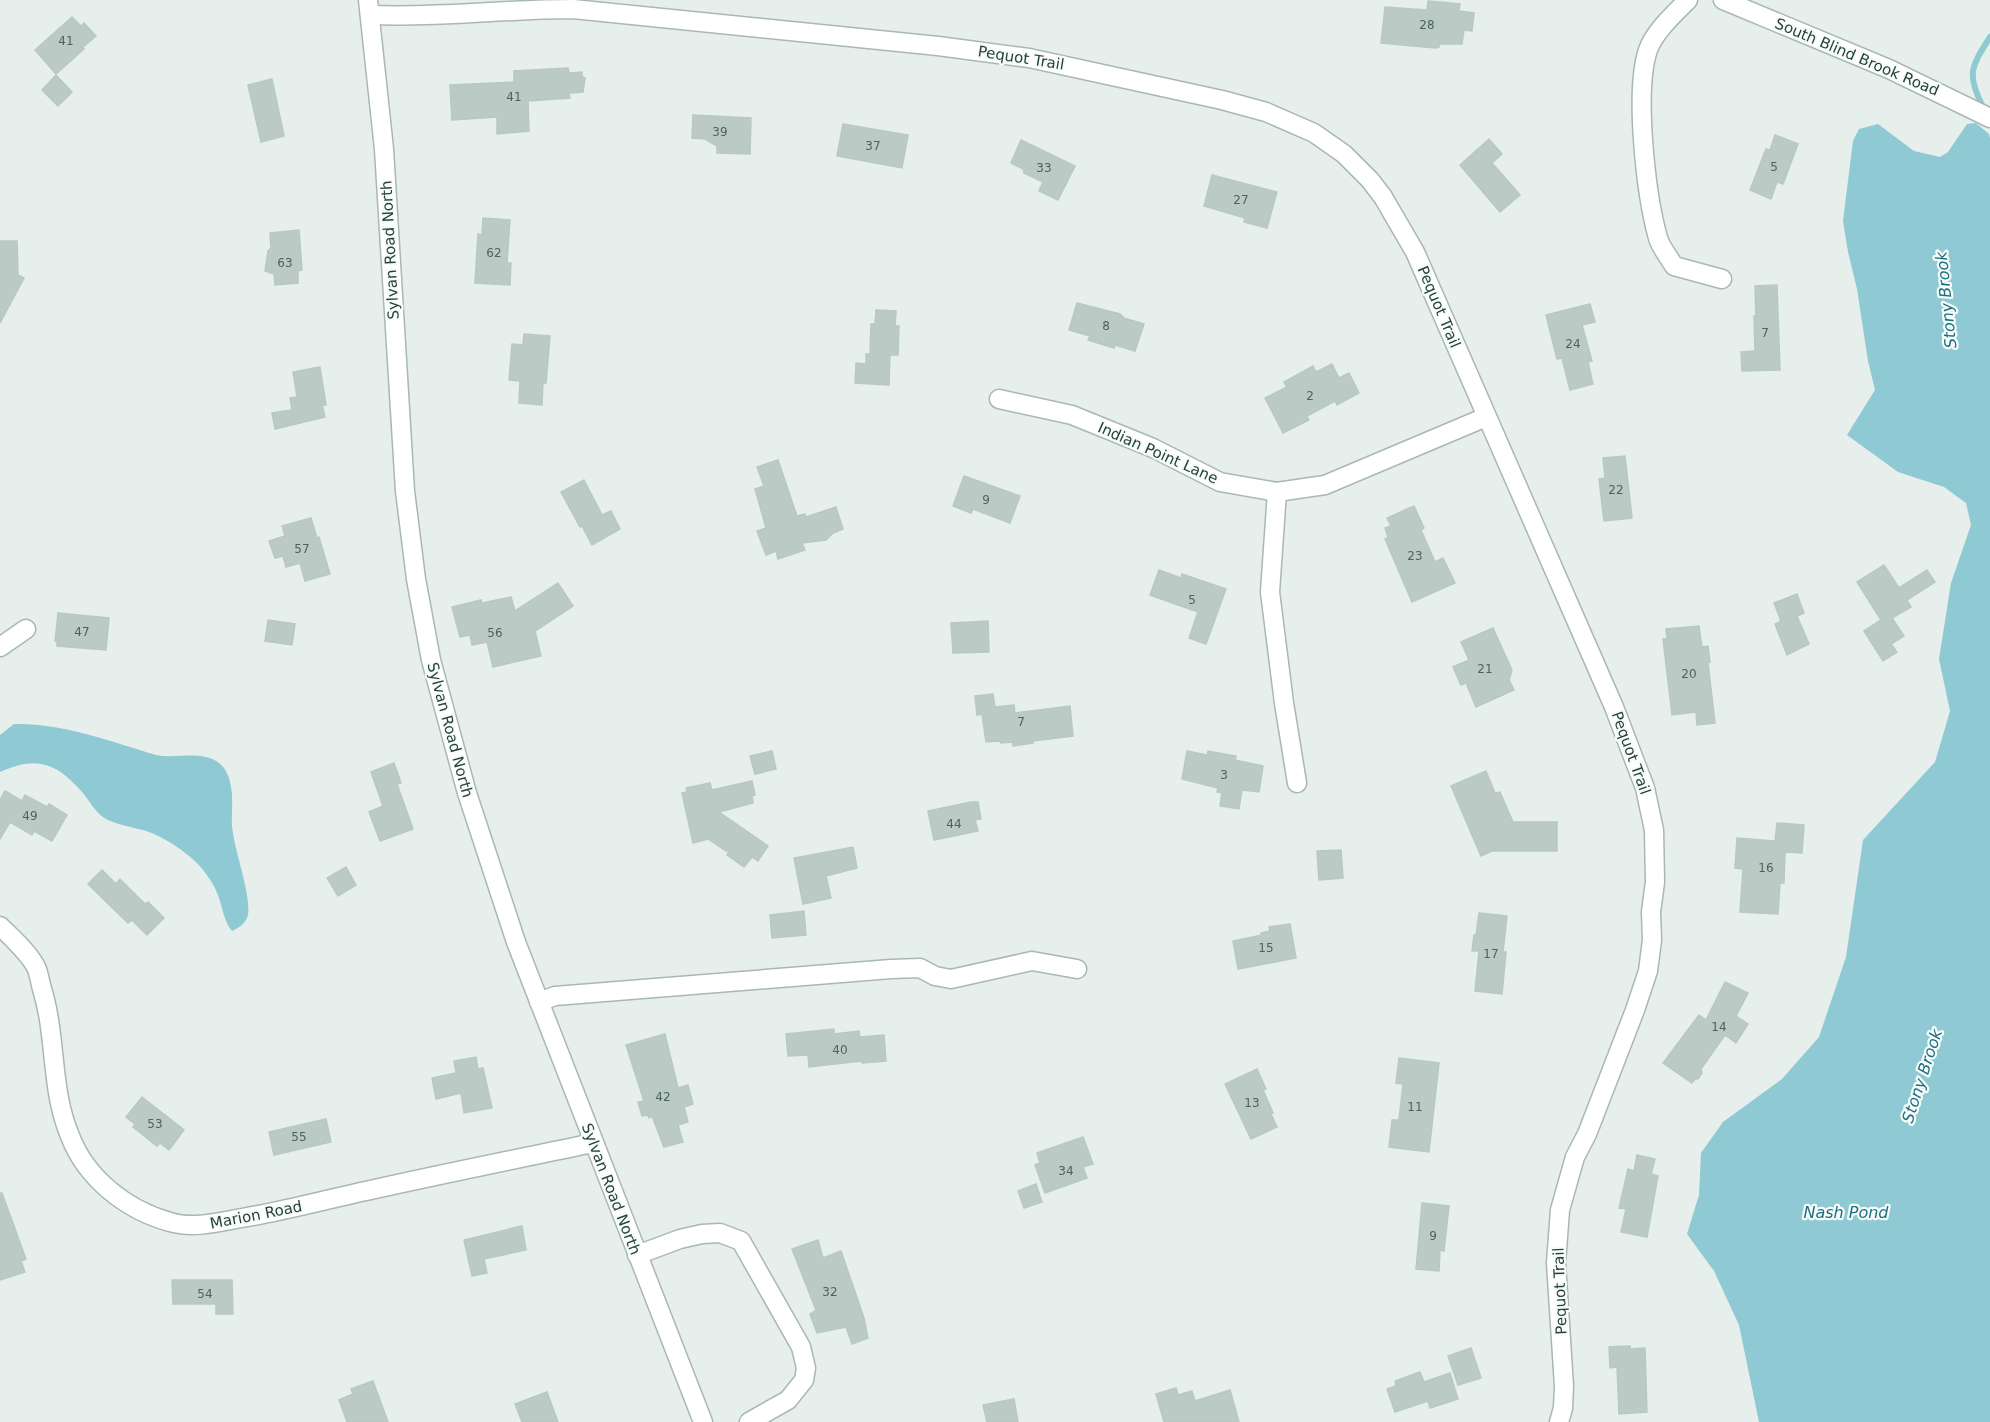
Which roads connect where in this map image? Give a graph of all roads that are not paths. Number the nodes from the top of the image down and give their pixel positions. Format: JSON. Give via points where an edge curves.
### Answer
{"nodes":[{"id":1,"x":1688,"y":0,"type":"edge"},
{"id":2,"x":1723,"y":0,"type":"edge"},
{"id":3,"x":369,"y":8,"type":"edge"},
{"id":4,"x":1990,"y":118,"type":"edge"},
{"id":5,"x":1722,"y":279,"type":"dead end"},
{"id":6,"x":999,"y":399,"type":"dead end"},
{"id":7,"x":1486,"y":417,"type":"junction"},
{"id":8,"x":1277,"y":492,"type":"junction"},
{"id":9,"x":26,"y":629,"type":"dead end"},
{"id":10,"x":0,"y":647,"type":"edge"},
{"id":11,"x":1297,"y":783,"type":"dead end"},
{"id":12,"x":0,"y":926,"type":"edge"},
{"id":13,"x":1077,"y":969,"type":"dead end"},
{"id":14,"x":539,"y":1002,"type":"junction"},
{"id":15,"x":593,"y":1143,"type":"junction"},
{"id":16,"x":637,"y":1255,"type":"junction"},
{"id":17,"x":703,"y":1422,"type":"edge"},
{"id":18,"x":749,"y":1422,"type":"edge"},
{"id":19,"x":1558,"y":1422,"type":"edge"}],
"edges":[{"from":1,"to":5,"type":"street","via":[[1668,20],[1649,49],[1643,78],[1648,185],[1659,240],[1674,266]]},
{"from":2,"to":4,"type":"street","name":"South Blind Brook Road","via":[[1889,69]]},
{"from":3,"to":7,"type":"street","name":"Pequot Trail","via":[[408,16],[573,9],[938,46],[1029,58],[1266,112],[1301,126],[1330,144],[1383,197],[1415,252]]},
{"from":3,"to":14,"type":"street","name":"Sylvan Road North","via":[[384,149],[405,491],[422,618],[467,793]]},
{"from":6,"to":8,"type":"street","name":"Indian Point Lane","via":[[1072,415],[1153,448],[1220,482]]},
{"from":7,"to":8,"type":"street","name":"Indian Point Lane","via":[[1325,485]]},
{"from":7,"to":19,"type":"street","name":"Pequot Trail","via":[[1614,707],[1645,788],[1656,854],[1648,971],[1575,1157],[1560,1210],[1556,1263],[1564,1386]]},
{"from":8,"to":11,"type":"street","via":[[1270,592]]},
{"from":9,"to":10,"type":"street"},
{"from":12,"to":15,"type":"street","name":"Marion Road","via":[[36,967],[48,1008],[62,1112],[84,1162],[119,1198],[171,1223],[204,1225],[290,1210]]},
{"from":13,"to":14,"type":"street","via":[[1032,961],[951,979],[920,968],[891,969],[555,996]]},
{"from":14,"to":15,"type":"street","name":"Sylvan Road North"},
{"from":15,"to":16,"type":"street","name":"Sylvan Road North"},
{"from":16,"to":17,"type":"street","name":"Sylvan Road North"},
{"from":16,"to":18,"type":"street","via":[[702,1234],[720,1233],[741,1241],[801,1347],[806,1368],[804,1380],[788,1400]]}]}
